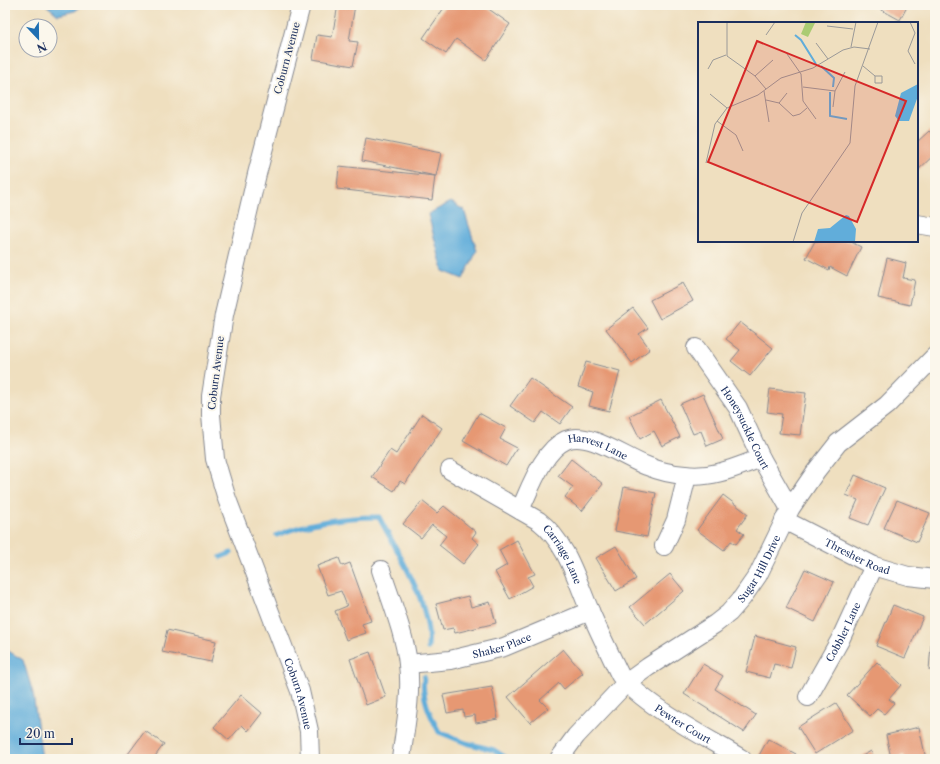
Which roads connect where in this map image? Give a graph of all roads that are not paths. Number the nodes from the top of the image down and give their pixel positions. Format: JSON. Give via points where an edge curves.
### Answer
{"nodes":[{"id":1,"x":301,"y":5,"type":"edge"},
{"id":2,"x":918,"y":224,"type":"edge"},
{"id":3,"x":935,"y":228,"type":"edge"},
{"id":4,"x":696,"y":348,"type":"dead end"},
{"id":5,"x":935,"y":356,"type":"edge"},
{"id":6,"x":761,"y":458,"type":"junction"},
{"id":7,"x":450,"y":470,"type":"dead end"},
{"id":8,"x":687,"y":476,"type":"junction"},
{"id":9,"x":520,"y":510,"type":"junction"},
{"id":10,"x":787,"y":514,"type":"junction"},
{"id":11,"x":664,"y":546,"type":"dead end"},
{"id":12,"x":874,"y":566,"type":"junction"},
{"id":13,"x":381,"y":570,"type":"dead end"},
{"id":14,"x":935,"y":579,"type":"edge"},
{"id":15,"x":590,"y":611,"type":"junction"},
{"id":16,"x":408,"y":664,"type":"junction"},
{"id":17,"x":626,"y":683,"type":"junction"},
{"id":18,"x":808,"y":697,"type":"dead end"},
{"id":19,"x":310,"y":759,"type":"edge"},
{"id":20,"x":401,"y":759,"type":"edge"},
{"id":21,"x":559,"y":759,"type":"edge"},
{"id":22,"x":742,"y":759,"type":"edge"}],
"edges":[{"from":1,"to":19,"type":"street","name":"Coburn Avenue","via":[[224,314],[211,396],[211,415],[215,459],[227,499],[300,691],[309,731]]},
{"from":2,"to":3,"type":"street"},
{"from":4,"to":6,"type":"street","name":"Honeysuckle Court","via":[[738,408]]},
{"from":5,"to":10,"type":"street","name":"Sugar Hill Drive","via":[[887,405],[838,443]]},
{"from":6,"to":8,"type":"street","name":"Harvest Lane","via":[[707,476]]},
{"from":6,"to":10,"type":"street","name":"Honeysuckle Court"},
{"from":7,"to":9,"type":"street","name":"Carriage Lane"},
{"from":8,"to":9,"type":"street","name":"Harvest Lane","via":[[648,466],[594,440],[579,437],[565,440],[544,460]]},
{"from":8,"to":11,"type":"street","via":[[676,520]]},
{"from":9,"to":15,"type":"street","name":"Carriage Lane","via":[[539,521],[555,536],[567,556]]},
{"from":10,"to":12,"type":"street","name":"Thresher Road"},
{"from":10,"to":17,"type":"street","name":"Sugar Hill Drive","via":[[758,575],[729,613]]},
{"from":12,"to":14,"type":"street","name":"Thresher Road","via":[[908,576]]},
{"from":12,"to":18,"type":"street","name":"Cobbler Lane","via":[[840,640]]},
{"from":13,"to":16,"type":"street","via":[[396,614]]},
{"from":15,"to":16,"type":"street","name":"Shaker Place","via":[[504,647],[477,655]]},
{"from":15,"to":17,"type":"street","name":"Carriage Lane"},
{"from":16,"to":20,"type":"street","via":[[409,699]]},
{"from":17,"to":21,"type":"street","name":"Sugar Hill Drive","via":[[576,736]]},
{"from":17,"to":22,"type":"street","name":"Pewter Court","via":[[642,696]]}]}
